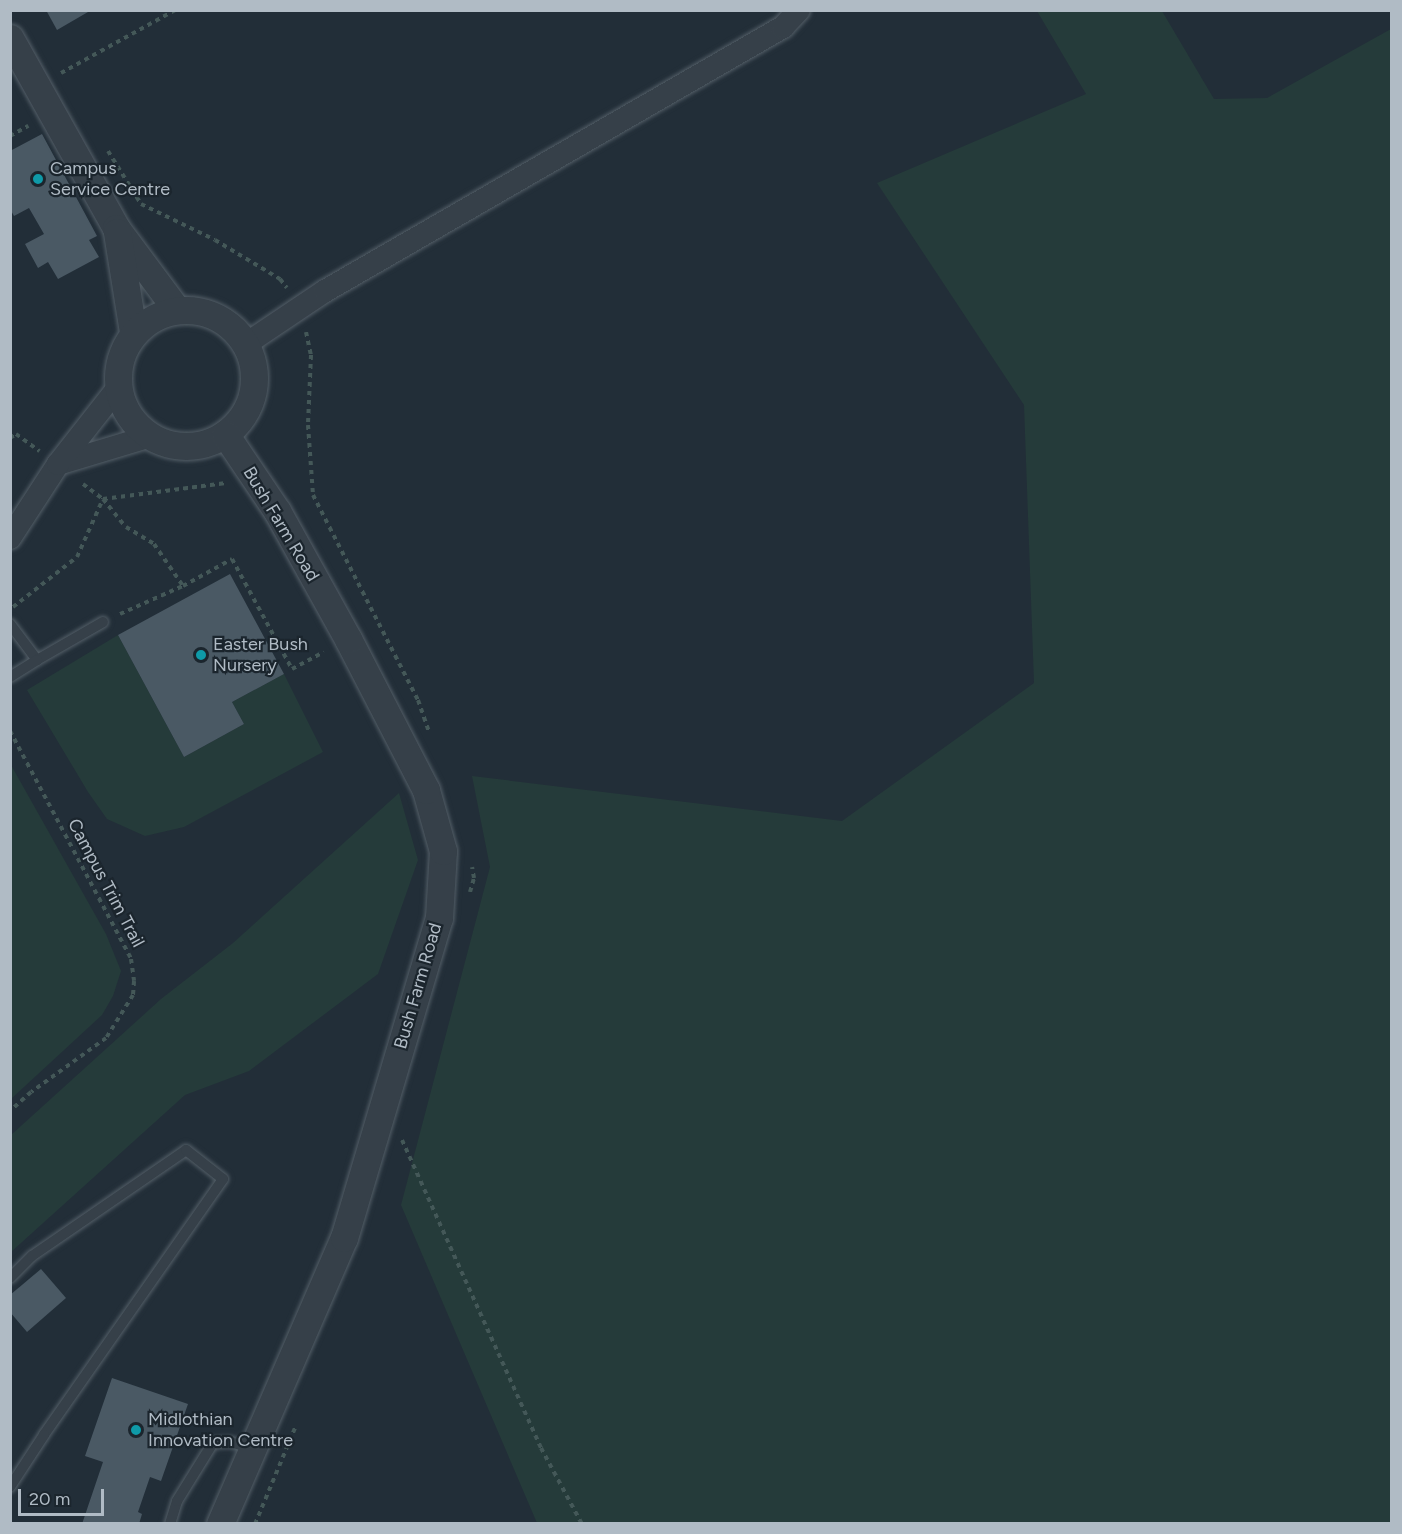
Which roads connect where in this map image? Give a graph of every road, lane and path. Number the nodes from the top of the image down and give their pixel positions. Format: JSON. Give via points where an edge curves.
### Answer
{"nodes":[{"id":1,"x":175,"y":10,"type":"edge"},
{"id":2,"x":799,"y":10,"type":"edge"},
{"id":3,"x":10,"y":39,"type":"edge"},
{"id":4,"x":60,"y":74,"type":"junction"},
{"id":5,"x":66,"y":84,"type":"dead end"},
{"id":6,"x":36,"y":86,"type":"junction"},
{"id":7,"x":33,"y":124,"type":"dead end"},
{"id":8,"x":10,"y":136,"type":"edge"},
{"id":9,"x":103,"y":144,"type":"dead end"},
{"id":10,"x":116,"y":228,"type":"junction"},
{"id":11,"x":301,"y":307,"type":"junction"},
{"id":12,"x":177,"y":310,"type":"junction"},
{"id":13,"x":133,"y":332,"type":"junction"},
{"id":14,"x":246,"y":344,"type":"junction"},
{"id":15,"x":117,"y":389,"type":"junction"},
{"id":16,"x":225,"y":434,"type":"junction"},
{"id":17,"x":151,"y":436,"type":"junction"},
{"id":18,"x":10,"y":438,"type":"edge"},
{"id":19,"x":58,"y":464,"type":"junction"},
{"id":20,"x":230,"y":482,"type":"dead end"},
{"id":21,"x":313,"y":495,"type":"junction"},
{"id":22,"x":103,"y":498,"type":"junction"},
{"id":23,"x":277,"y":511,"type":"junction"},
{"id":24,"x":10,"y":538,"type":"edge"},
{"id":25,"x":183,"y":586,"type":"junction"},
{"id":26,"x":10,"y":609,"type":"edge"},
{"id":27,"x":103,"y":622,"type":"joint"},
{"id":28,"x":10,"y":624,"type":"edge"},
{"id":29,"x":348,"y":639,"type":"junction"},
{"id":30,"x":38,"y":660,"type":"junction"},
{"id":31,"x":10,"y":677,"type":"edge"},
{"id":32,"x":10,"y":731,"type":"edge"},
{"id":33,"x":433,"y":742,"type":"dead end"},
{"id":34,"x":471,"y":859,"type":"dead end"},
{"id":35,"x":469,"y":901,"type":"dead end"},
{"id":36,"x":10,"y":1111,"type":"edge"},
{"id":37,"x":405,"y":1128,"type":"dead end"},
{"id":38,"x":402,"y":1140,"type":"junction"},
{"id":39,"x":399,"y":1150,"type":"dead end"},
{"id":40,"x":10,"y":1278,"type":"edge"},
{"id":41,"x":296,"y":1426,"type":"dead end"},
{"id":42,"x":251,"y":1448,"type":"junction"},
{"id":43,"x":10,"y":1487,"type":"edge"},
{"id":44,"x":171,"y":1524,"type":"edge"},
{"id":45,"x":220,"y":1524,"type":"edge"},
{"id":46,"x":255,"y":1524,"type":"edge"},
{"id":47,"x":582,"y":1524,"type":"edge"}],
"edges":[{"from":1,"to":4,"type":"path"},
{"from":2,"to":11,"type":"street","via":[[783,27]]},
{"from":3,"to":6,"type":"street"},
{"from":4,"to":5,"type":"path"},
{"from":4,"to":6,"type":"path"},
{"from":6,"to":10,"type":"street"},
{"from":7,"to":8,"type":"path"},
{"from":9,"to":11,"type":"path","via":[[141,204],[215,240],[280,279]]},
{"from":10,"to":12,"type":"street"},
{"from":10,"to":13,"type":"street"},
{"from":11,"to":14,"type":"street"},
{"from":11,"to":21,"type":"path","via":[[311,355],[308,425]]},
{"from":12,"to":13,"type":"street","via":[[169,310]]},
{"from":12,"to":14,"type":"street","via":[[213,314],[232,326]]},
{"from":13,"to":15,"type":"street","via":[[117,369]]},
{"from":14,"to":16,"type":"street","via":[[253,363],[254,383],[249,403]]},
{"from":15,"to":17,"type":"street","via":[[137,427]]},
{"from":15,"to":19,"type":"street"},
{"from":16,"to":17,"type":"street","via":[[203,444],[180,446]]},
{"from":16,"to":23,"type":"street","name":"Bush Farm Road"},
{"from":17,"to":19,"type":"street"},
{"from":18,"to":19,"type":"path","via":[[16,434]]},
{"from":19,"to":22,"type":"path"},
{"from":19,"to":24,"type":"street"},
{"from":20,"to":22,"type":"path"},
{"from":21,"to":23,"type":"path"},
{"from":21,"to":33,"type":"path","via":[[418,700]]},
{"from":22,"to":25,"type":"path","via":[[126,526],[154,544]]},
{"from":22,"to":26,"type":"path","via":[[77,557]]},
{"from":23,"to":29,"type":"street","name":"Bush Farm Road"},
{"from":25,"to":27,"type":"path"},
{"from":25,"to":29,"type":"path","via":[[232,560],[292,669]]},
{"from":27,"to":30,"type":"lane"},
{"from":28,"to":30,"type":"lane"},
{"from":29,"to":42,"type":"street","name":"Bush Farm Road","via":[[426,790],[443,851],[439,918],[344,1238]]},
{"from":30,"to":31,"type":"lane"},
{"from":32,"to":36,"type":"path","name":"Campus Trim Trail","via":[[131,959],[134,981],[133,995],[106,1038]]},
{"from":34,"to":35,"type":"path","via":[[474,878]]},
{"from":37,"to":38,"type":"path"},
{"from":38,"to":39,"type":"path"},
{"from":38,"to":47,"type":"path","via":[[541,1448]]},
{"from":40,"to":43,"type":"lane","via":[[32,1256],[186,1150],[223,1179]]},
{"from":41,"to":46,"type":"path"},
{"from":42,"to":44,"type":"lane","via":[[230,1442],[213,1443],[177,1501]]},
{"from":42,"to":45,"type":"street","name":"Bush Farm Road"}]}
